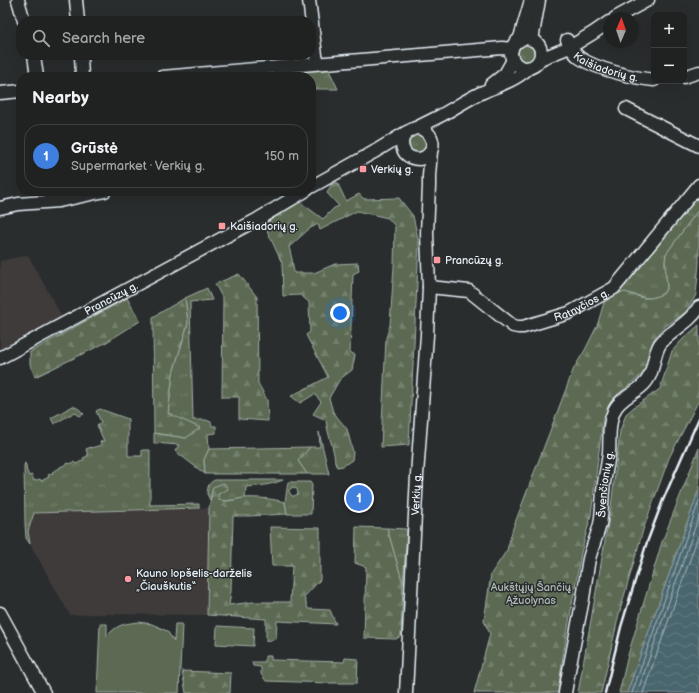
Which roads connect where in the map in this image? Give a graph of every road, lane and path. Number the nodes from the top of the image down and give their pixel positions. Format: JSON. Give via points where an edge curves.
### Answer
{"nodes":[{"id":1,"x":18,"y":0,"type":"edge"},
{"id":2,"x":76,"y":0,"type":"edge"},
{"id":3,"x":309,"y":0,"type":"edge"},
{"id":4,"x":531,"y":0,"type":"edge"},
{"id":5,"x":539,"y":0,"type":"edge"},
{"id":6,"x":648,"y":0,"type":"edge"},
{"id":7,"x":626,"y":12,"type":"edge"},
{"id":8,"x":23,"y":16,"type":"edge"},
{"id":9,"x":78,"y":16,"type":"edge"},
{"id":10,"x":311,"y":16,"type":"edge"},
{"id":11,"x":603,"y":26,"type":"edge"},
{"id":12,"x":535,"y":43,"type":"junction"},
{"id":13,"x":568,"y":44,"type":"junction"},
{"id":14,"x":514,"y":50,"type":"junction"},
{"id":15,"x":316,"y":55,"type":"edge"},
{"id":16,"x":540,"y":59,"type":"junction"},
{"id":17,"x":35,"y":60,"type":"edge"},
{"id":18,"x":81,"y":60,"type":"edge"},
{"id":19,"x":317,"y":63,"type":"junction"},
{"id":20,"x":529,"y":68,"type":"junction"},
{"id":21,"x":36,"y":72,"type":"edge"},
{"id":22,"x":82,"y":72,"type":"edge"},
{"id":23,"x":217,"y":72,"type":"edge"},
{"id":24,"x":699,"y":72,"type":"edge"},
{"id":25,"x":687,"y":76,"type":"edge"},
{"id":26,"x":651,"y":80,"type":"edge"},
{"id":27,"x":16,"y":91,"type":"edge"},
{"id":28,"x":482,"y":92,"type":"junction"},
{"id":29,"x":0,"y":93,"type":"edge"},
{"id":30,"x":626,"y":108,"type":"dead end"},
{"id":31,"x":447,"y":112,"type":"junction"},
{"id":32,"x":411,"y":130,"type":"junction"},
{"id":33,"x":431,"y":136,"type":"junction"},
{"id":34,"x":699,"y":146,"type":"edge"},
{"id":35,"x":404,"y":151,"type":"junction"},
{"id":36,"x":431,"y":151,"type":"junction"},
{"id":37,"x":374,"y":152,"type":"junction"},
{"id":38,"x":418,"y":159,"type":"junction"},
{"id":39,"x":429,"y":176,"type":"junction"},
{"id":40,"x":316,"y":184,"type":"edge"},
{"id":41,"x":699,"y":185,"type":"edge"},
{"id":42,"x":82,"y":196,"type":"edge"},
{"id":43,"x":296,"y":196,"type":"edge"},
{"id":44,"x":0,"y":208,"type":"edge"},
{"id":45,"x":428,"y":287,"type":"junction"},
{"id":46,"x":699,"y":307,"type":"edge"},
{"id":47,"x":0,"y":358,"type":"edge"},
{"id":48,"x":0,"y":613,"type":"edge"},
{"id":49,"x":44,"y":693,"type":"edge"},
{"id":50,"x":406,"y":693,"type":"edge"},
{"id":51,"x":564,"y":693,"type":"edge"}],
"edges":[{"from":1,"to":8,"type":"street"},
{"from":2,"to":9,"type":"street"},
{"from":3,"to":10,"type":"street"},
{"from":4,"to":14,"type":"street"},
{"from":5,"to":12,"type":"street"},
{"from":6,"to":7,"type":"street"},
{"from":11,"to":13,"type":"street"},
{"from":12,"to":13,"type":"street","via":[[552,46]]},
{"from":12,"to":14,"type":"street","via":[[527,38]]},
{"from":12,"to":16,"type":"street","via":[[541,54]]},
{"from":13,"to":16,"type":"street"},
{"from":13,"to":26,"type":"street","name":"Kaišiadorių g.","via":[[573,52],[590,63]]},
{"from":14,"to":19,"type":"street","via":[[502,48]]},
{"from":14,"to":20,"type":"street","via":[[516,64]]},
{"from":14,"to":28,"type":"street","via":[[505,74]]},
{"from":15,"to":19,"type":"street"},
{"from":16,"to":20,"type":"street"},
{"from":17,"to":21,"type":"street"},
{"from":18,"to":22,"type":"street"},
{"from":19,"to":23,"type":"street"},
{"from":20,"to":28,"type":"street","via":[[510,81]]},
{"from":24,"to":25,"type":"street"},
{"from":27,"to":29,"type":"street"},
{"from":28,"to":31,"type":"street"},
{"from":30,"to":34,"type":"street"},
{"from":31,"to":32,"type":"street"},
{"from":31,"to":33,"type":"street","via":[[435,125]]},
{"from":32,"to":33,"type":"street","via":[[418,128]]},
{"from":32,"to":35,"type":"street","via":[[403,138]]},
{"from":32,"to":37,"type":"street"},
{"from":33,"to":36,"type":"street"},
{"from":35,"to":37,"type":"street"},
{"from":35,"to":38,"type":"street","via":[[410,157]]},
{"from":36,"to":38,"type":"street"},
{"from":36,"to":39,"type":"street","name":"Verkių g."},
{"from":37,"to":40,"type":"street"},
{"from":38,"to":39,"type":"street"},
{"from":39,"to":45,"type":"street","name":"Verkių g."},
{"from":41,"to":45,"type":"street","name":"Ratnyčios g.","via":[[614,288],[569,313],[518,327],[513,326],[469,291]]},
{"from":42,"to":44,"type":"street"},
{"from":43,"to":47,"type":"street","name":"Prancūzų g."},
{"from":45,"to":50,"type":"street","name":"Verkių g."},
{"from":46,"to":51,"type":"street","name":"Švenčionių g.","via":[[692,317],[661,343],[656,351],[648,380],[624,399],[613,412],[600,525],[590,558]]},
{"from":48,"to":49,"type":"street"}]}
